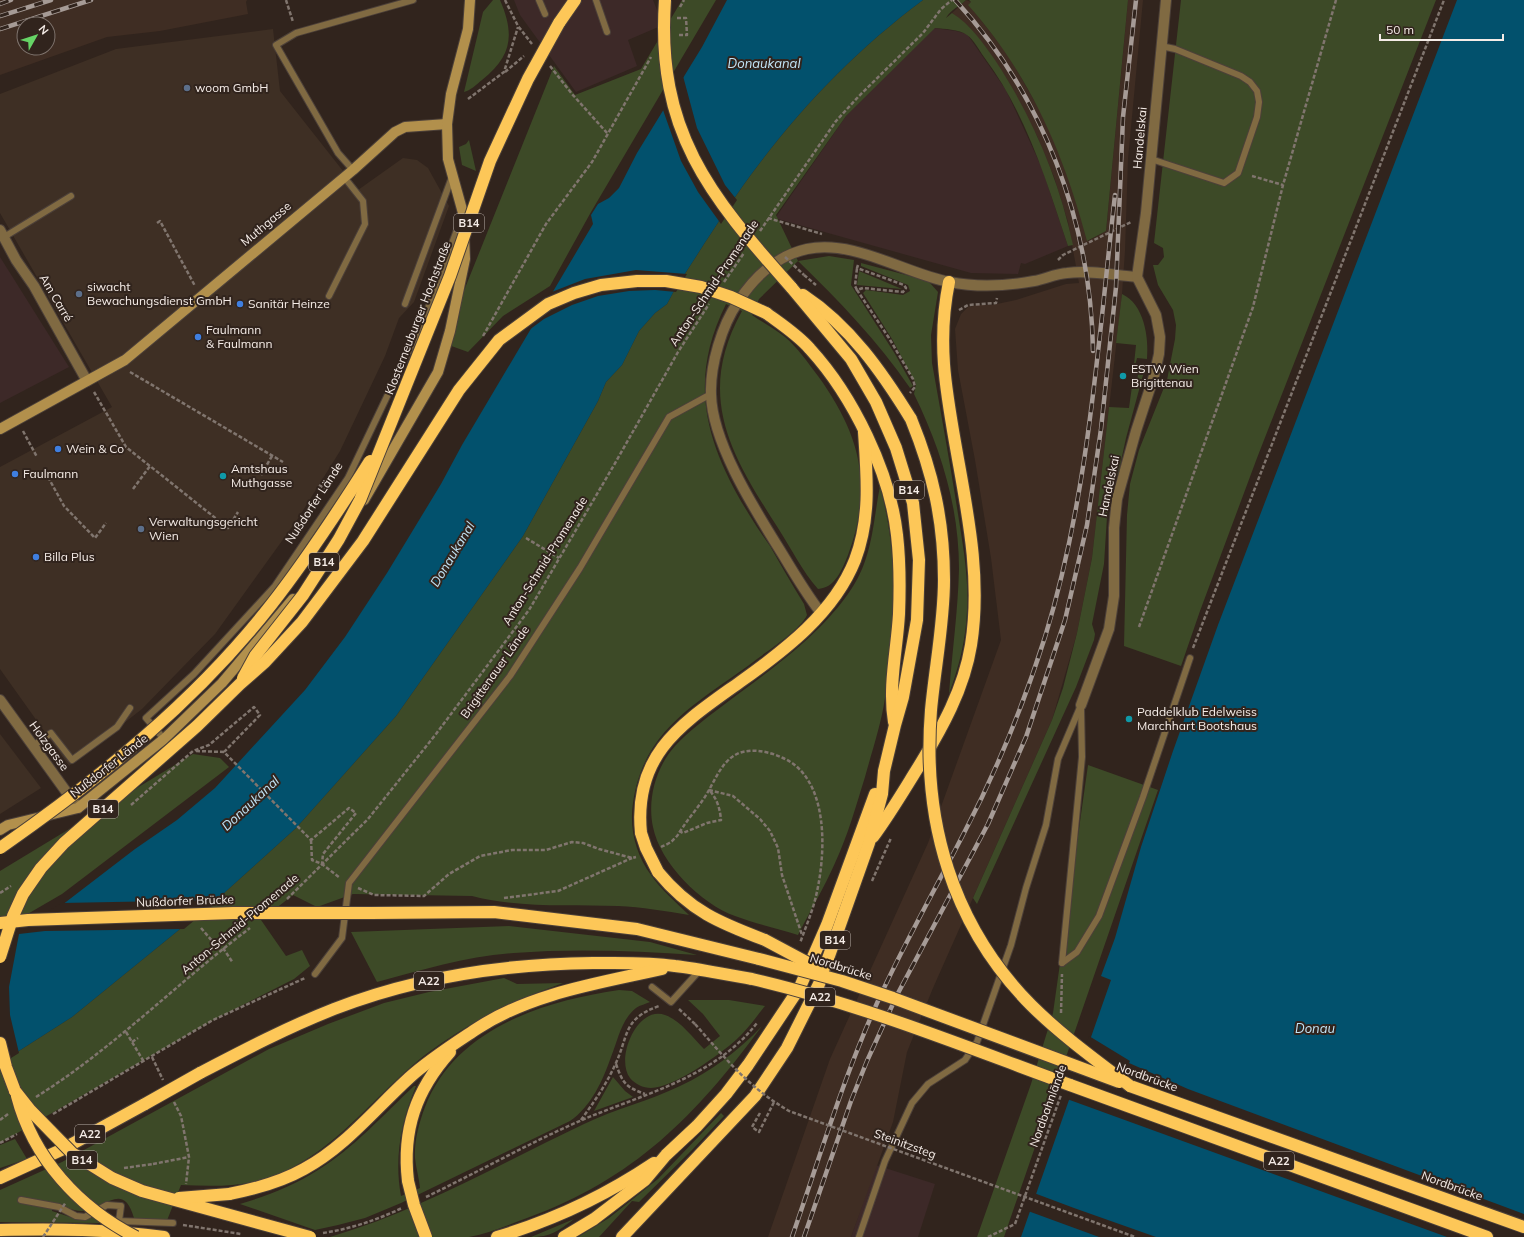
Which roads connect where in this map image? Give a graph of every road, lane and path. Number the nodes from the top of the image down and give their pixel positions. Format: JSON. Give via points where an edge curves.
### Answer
{"nodes":[{"id":1,"x":286,"y":0,"type":"edge"},
{"id":2,"x":413,"y":0,"type":"edge"},
{"id":3,"x":470,"y":0,"type":"edge"},
{"id":4,"x":505,"y":0,"type":"edge"},
{"id":5,"x":539,"y":0,"type":"edge"},
{"id":6,"x":574,"y":0,"type":"edge"},
{"id":7,"x":596,"y":0,"type":"edge"},
{"id":8,"x":666,"y":0,"type":"edge"},
{"id":9,"x":684,"y":0,"type":"edge"},
{"id":10,"x":952,"y":0,"type":"edge"},
{"id":11,"x":1166,"y":0,"type":"edge"},
{"id":12,"x":1336,"y":0,"type":"edge"},
{"id":13,"x":1444,"y":0,"type":"edge"},
{"id":14,"x":545,"y":14,"type":"dead end"},
{"id":15,"x":672,"y":20,"type":"dead end"},
{"id":16,"x":518,"y":26,"type":"junction"},
{"id":17,"x":677,"y":26,"type":"dead end"},
{"id":18,"x":607,"y":32,"type":"dead end"},
{"id":19,"x":296,"y":33,"type":"junction"},
{"id":20,"x":678,"y":40,"type":"dead end"},
{"id":21,"x":1161,"y":46,"type":"junction"},
{"id":22,"x":534,"y":47,"type":"dead end"},
{"id":23,"x":528,"y":52,"type":"dead end"},
{"id":24,"x":653,"y":54,"type":"dead end"},
{"id":25,"x":548,"y":65,"type":"dead end"},
{"id":26,"x":504,"y":72,"type":"junction"},
{"id":27,"x":468,"y":99,"type":"dead end"},
{"id":28,"x":447,"y":124,"type":"junction"},
{"id":29,"x":608,"y":134,"type":"junction"},
{"id":30,"x":1151,"y":159,"type":"junction"},
{"id":31,"x":353,"y":170,"type":"junction"},
{"id":32,"x":452,"y":175,"type":"junction"},
{"id":33,"x":1252,"y":176,"type":"dead end"},
{"id":34,"x":344,"y":177,"type":"junction"},
{"id":35,"x":1283,"y":185,"type":"junction"},
{"id":36,"x":71,"y":196,"type":"dead end"},
{"id":37,"x":1146,"y":213,"type":"junction"},
{"id":38,"x":463,"y":214,"type":"junction"},
{"id":39,"x":156,"y":223,"type":"dead end"},
{"id":40,"x":763,"y":234,"type":"dead end"},
{"id":41,"x":3,"y":240,"type":"edge"},
{"id":42,"x":746,"y":250,"type":"dead end"},
{"id":43,"x":780,"y":251,"type":"dead end"},
{"id":44,"x":861,"y":253,"type":"junction"},
{"id":45,"x":1054,"y":264,"type":"dead end"},
{"id":46,"x":857,"y":268,"type":"junction"},
{"id":47,"x":1136,"y":277,"type":"junction"},
{"id":48,"x":949,"y":282,"type":"junction"},
{"id":49,"x":721,"y":287,"type":"dead end"},
{"id":50,"x":791,"y":287,"type":"junction"},
{"id":51,"x":821,"y":290,"type":"dead end"},
{"id":52,"x":857,"y":290,"type":"junction"},
{"id":53,"x":200,"y":296,"type":"junction"},
{"id":54,"x":329,"y":296,"type":"dead end"},
{"id":55,"x":713,"y":299,"type":"dead end"},
{"id":56,"x":405,"y":304,"type":"dead end"},
{"id":57,"x":481,"y":339,"type":"dead end"},
{"id":58,"x":124,"y":368,"type":"dead end"},
{"id":59,"x":87,"y":381,"type":"junction"},
{"id":60,"x":907,"y":393,"type":"dead end"},
{"id":61,"x":711,"y":394,"type":"junction"},
{"id":62,"x":16,"y":420,"type":"junction"},
{"id":63,"x":0,"y":429,"type":"edge"},
{"id":64,"x":390,"y":429,"type":"junction"},
{"id":65,"x":864,"y":432,"type":"junction"},
{"id":66,"x":272,"y":456,"type":"junction"},
{"id":67,"x":37,"y":457,"type":"dead end"},
{"id":68,"x":283,"y":462,"type":"dead end"},
{"id":69,"x":150,"y":466,"type":"junction"},
{"id":70,"x":261,"y":474,"type":"dead end"},
{"id":71,"x":48,"y":477,"type":"dead end"},
{"id":72,"x":132,"y":489,"type":"dead end"},
{"id":73,"x":238,"y":512,"type":"dead end"},
{"id":74,"x":106,"y":523,"type":"dead end"},
{"id":75,"x":526,"y":538,"type":"dead end"},
{"id":76,"x":559,"y":558,"type":"junction"},
{"id":77,"x":821,"y":613,"type":"junction"},
{"id":78,"x":1139,"y":627,"type":"dead end"},
{"id":79,"x":1190,"y":658,"type":"joint"},
{"id":80,"x":240,"y":684,"type":"junction"},
{"id":81,"x":0,"y":700,"type":"edge"},
{"id":82,"x":1081,"y":705,"type":"junction"},
{"id":83,"x":130,"y":708,"type":"dead end"},
{"id":84,"x":894,"y":725,"type":"junction"},
{"id":85,"x":164,"y":739,"type":"junction"},
{"id":86,"x":33,"y":746,"type":"junction"},
{"id":87,"x":224,"y":752,"type":"junction"},
{"id":88,"x":884,"y":771,"type":"junction"},
{"id":89,"x":78,"y":808,"type":"junction"},
{"id":90,"x":0,"y":830,"type":"edge"},
{"id":91,"x":679,"y":831,"type":"dead end"},
{"id":92,"x":311,"y":840,"type":"junction"},
{"id":93,"x":869,"y":843,"type":"junction"},
{"id":94,"x":0,"y":848,"type":"edge"},
{"id":95,"x":632,"y":858,"type":"dead end"},
{"id":96,"x":322,"y":864,"type":"junction"},
{"id":97,"x":348,"y":884,"type":"junction"},
{"id":98,"x":503,"y":898,"type":"dead end"},
{"id":99,"x":282,"y":903,"type":"dead end"},
{"id":100,"x":0,"y":923,"type":"edge"},
{"id":101,"x":197,"y":924,"type":"dead end"},
{"id":102,"x":255,"y":924,"type":"dead end"},
{"id":103,"x":802,"y":936,"type":"dead end"},
{"id":104,"x":221,"y":949,"type":"junction"},
{"id":105,"x":0,"y":957,"type":"edge"},
{"id":106,"x":759,"y":959,"type":"joint"},
{"id":107,"x":233,"y":963,"type":"dead end"},
{"id":108,"x":1062,"y":963,"type":"junction"},
{"id":109,"x":674,"y":966,"type":"junction"},
{"id":110,"x":700,"y":970,"type":"junction"},
{"id":111,"x":315,"y":974,"type":"joint"},
{"id":112,"x":842,"y":981,"type":"junction"},
{"id":113,"x":652,"y":987,"type":"dead end"},
{"id":114,"x":671,"y":1002,"type":"junction"},
{"id":115,"x":1061,"y":1017,"type":"dead end"},
{"id":116,"x":760,"y":1020,"type":"dead end"},
{"id":117,"x":126,"y":1032,"type":"junction"},
{"id":118,"x":138,"y":1038,"type":"dead end"},
{"id":119,"x":460,"y":1041,"type":"junction"},
{"id":120,"x":0,"y":1042,"type":"edge"},
{"id":121,"x":132,"y":1042,"type":"junction"},
{"id":122,"x":144,"y":1062,"type":"junction"},
{"id":123,"x":616,"y":1063,"type":"junction"},
{"id":124,"x":1130,"y":1086,"type":"junction"},
{"id":125,"x":15,"y":1091,"type":"junction"},
{"id":126,"x":1063,"y":1091,"type":"dead end"},
{"id":127,"x":645,"y":1094,"type":"junction"},
{"id":128,"x":31,"y":1100,"type":"dead end"},
{"id":129,"x":774,"y":1102,"type":"junction"},
{"id":130,"x":12,"y":1112,"type":"dead end"},
{"id":131,"x":760,"y":1112,"type":"dead end"},
{"id":132,"x":48,"y":1116,"type":"dead end"},
{"id":133,"x":181,"y":1116,"type":"dead end"},
{"id":134,"x":0,"y":1120,"type":"edge"},
{"id":135,"x":581,"y":1121,"type":"junction"},
{"id":136,"x":20,"y":1132,"type":"dead end"},
{"id":137,"x":0,"y":1143,"type":"edge"},
{"id":138,"x":666,"y":1155,"type":"junction"},
{"id":139,"x":153,"y":1164,"type":"dead end"},
{"id":140,"x":0,"y":1178,"type":"edge"},
{"id":141,"x":170,"y":1199,"type":"junction"},
{"id":142,"x":21,"y":1200,"type":"dead end"},
{"id":143,"x":420,"y":1200,"type":"dead end"},
{"id":144,"x":407,"y":1206,"type":"dead end"},
{"id":145,"x":173,"y":1223,"type":"dead end"},
{"id":146,"x":119,"y":1226,"type":"junction"},
{"id":147,"x":1524,"y":1227,"type":"edge"},
{"id":148,"x":0,"y":1230,"type":"edge"},
{"id":149,"x":313,"y":1235,"type":"edge"},
{"id":150,"x":136,"y":1237,"type":"edge"},
{"id":151,"x":164,"y":1237,"type":"edge"},
{"id":152,"x":426,"y":1237,"type":"edge"},
{"id":153,"x":497,"y":1237,"type":"edge"},
{"id":154,"x":564,"y":1237,"type":"edge"},
{"id":155,"x":623,"y":1237,"type":"edge"},
{"id":156,"x":859,"y":1237,"type":"edge"},
{"id":157,"x":988,"y":1237,"type":"edge"},
{"id":158,"x":1135,"y":1237,"type":"edge"},
{"id":159,"x":1487,"y":1237,"type":"edge"}],
"edges":[{"from":1,"to":19,"type":"path"},
{"from":2,"to":19,"type":"lane"},
{"from":3,"to":28,"type":"street","via":[[468,29],[451,94]]},
{"from":4,"to":16,"type":"path"},
{"from":5,"to":14,"type":"lane"},
{"from":6,"to":64,"type":"highway","name":"Klosterneuburger Hochstraße","number":"B14","bridge":true,"via":[[528,79],[490,161],[450,276]]},
{"from":7,"to":18,"type":"lane"},
{"from":8,"to":50,"type":"highway","number":"B14","bridge":true,"via":[[666,63],[672,104],[682,134],[711,190],[732,219]]},
{"from":9,"to":15,"type":"path"},
{"from":10,"to":40,"type":"path","name":"Anton-Schmid-Promenade","via":[[836,121],[759,230]]},
{"from":11,"to":21,"type":"street","name":"Handelskai"},
{"from":12,"to":35,"type":"path"},
{"from":13,"to":79,"type":"path"},
{"from":16,"to":22,"type":"path"},
{"from":16,"to":26,"type":"path"},
{"from":17,"to":20,"type":"path","via":[[678,18],[686,18],[687,35],[679,34]]},
{"from":19,"to":31,"type":"lane","via":[[276,45],[338,153]]},
{"from":21,"to":30,"type":"street","name":"Handelskai"},
{"from":21,"to":30,"type":"lane","via":[[1176,49],[1240,76],[1250,82],[1257,91],[1259,102],[1257,117],[1238,173],[1224,183]]},
{"from":23,"to":26,"type":"path"},
{"from":24,"to":29,"type":"path"},
{"from":25,"to":29,"type":"path"},
{"from":26,"to":27,"type":"path"},
{"from":28,"to":31,"type":"street","name":"Muthgasse","via":[[401,129]]},
{"from":28,"to":32,"type":"street","name":"Nußdorfer Lände"},
{"from":29,"to":57,"type":"path","via":[[592,162],[546,224]]},
{"from":30,"to":37,"type":"street","name":"Handelskai"},
{"from":31,"to":34,"type":"street","name":"Muthgasse"},
{"from":32,"to":38,"type":"street","name":"Nußdorfer Lände"},
{"from":32,"to":56,"type":"lane"},
{"from":33,"to":35,"type":"path"},
{"from":34,"to":53,"type":"street","name":"Muthgasse"},
{"from":34,"to":54,"type":"lane","via":[[363,201],[365,224]]},
{"from":35,"to":78,"type":"path","via":[[1253,307]]},
{"from":36,"to":41,"type":"lane"},
{"from":37,"to":45,"type":"path","via":[[1111,233],[1063,255]]},
{"from":37,"to":47,"type":"street","name":"Handelskai"},
{"from":38,"to":85,"type":"street","name":"Nußdorfer Lände","via":[[465,260],[450,331],[434,378],[366,497],[304,585],[222,683]]},
{"from":38,"to":85,"type":"lane","name":"Nußdorfer Lände","via":[[424,319],[348,478],[275,586],[194,674],[146,718]]},
{"from":39,"to":53,"type":"path","via":[[160,221]]},
{"from":41,"to":59,"type":"street","name":"Am Carré","via":[[34,286]]},
{"from":42,"to":49,"type":"path","name":"Anton-Schmid-Promenade"},
{"from":43,"to":51,"type":"path","bridge":true},
{"from":44,"to":46,"type":"path"},
{"from":44,"to":48,"type":"street"},
{"from":44,"to":61,"type":"street","via":[[808,249],[781,260],[757,276],[733,308],[725,324],[714,366]]},
{"from":46,"to":52,"type":"path"},
{"from":46,"to":52,"type":"path","via":[[904,285],[906,288],[902,292],[863,288]]},
{"from":47,"to":48,"type":"street","via":[[1086,272],[1055,274],[1034,281],[998,285]]},
{"from":47,"to":82,"type":"street","name":"Handelskai","via":[[1156,315],[1160,337],[1159,354],[1117,499],[1113,601],[1109,629]]},
{"from":48,"to":93,"type":"highway","via":[[942,329],[944,376],[971,529],[975,609],[971,645],[959,690],[946,721],[892,812]]},
{"from":50,"to":84,"type":"highway","number":"B14","via":[[851,359],[876,402],[896,448],[913,503],[919,560],[917,620],[903,697]]},
{"from":50,"to":124,"type":"highway","bridge":true,"via":[[833,318],[865,351],[884,377],[911,420],[934,484],[943,538],[943,594],[930,738],[930,775],[935,820],[955,891],[986,951],[1005,975],[1047,1020]]},
{"from":52,"to":60,"type":"path","via":[[912,379],[915,386]]},
{"from":53,"to":59,"type":"street","name":"Muthgasse","via":[[125,360]]},
{"from":55,"to":76,"type":"path","name":"Anton-Schmid-Promenade","via":[[678,352]]},
{"from":58,"to":66,"type":"path"},
{"from":59,"to":62,"type":"street","name":"Muthgasse"},
{"from":59,"to":69,"type":"path","via":[[126,447]]},
{"from":61,"to":77,"type":"street","via":[[716,422],[744,491]]},
{"from":61,"to":97,"type":"lane","name":"Brigittenauer Lände","via":[[669,417],[580,568],[510,676]]},
{"from":62,"to":63,"type":"street","name":"Muthgasse"},
{"from":62,"to":67,"type":"path"},
{"from":64,"to":80,"type":"highway","number":"B14","bridge":true,"via":[[360,500],[339,538],[303,595],[255,656]]},
{"from":64,"to":94,"type":"highway","bridge":true,"via":[[301,565],[271,606],[227,656],[158,724],[92,779]]},
{"from":65,"to":77,"type":"highway","via":[[867,497],[863,536],[846,578]]},
{"from":65,"to":80,"type":"highway","bridge":true,"via":[[844,390],[810,348],[766,313],[701,287],[666,281],[636,280],[574,293],[548,304],[499,340],[459,390],[364,541],[326,592],[265,662]]},
{"from":65,"to":84,"type":"highway","via":[[891,502],[897,534],[899,614],[890,702]]},
{"from":66,"to":68,"type":"path"},
{"from":66,"to":70,"type":"path"},
{"from":69,"to":72,"type":"path"},
{"from":69,"to":73,"type":"path","via":[[228,528]]},
{"from":71,"to":74,"type":"path","via":[[64,506],[95,538]]},
{"from":75,"to":76,"type":"path"},
{"from":76,"to":96,"type":"path","name":"Anton-Schmid-Promenade","via":[[528,610],[436,734],[368,819]]},
{"from":77,"to":112,"type":"highway","bridge":true,"via":[[781,650],[695,714],[668,740],[646,778],[639,815],[646,848],[658,872],[677,893],[697,909],[733,928],[765,940]]},
{"from":79,"to":108,"type":"lane","via":[[1099,916],[1077,952]]},
{"from":80,"to":105,"type":"highway","number":"B14","bridge":true,"via":[[197,726],[64,843],[41,868],[23,894]]},
{"from":81,"to":86,"type":"street","name":"Holzgasse"},
{"from":82,"to":108,"type":"lane","via":[[1082,757]]},
{"from":82,"to":156,"type":"lane","via":[[1058,759],[1046,825],[1011,945],[977,1042],[965,1060],[928,1084],[912,1103],[885,1161]]},
{"from":83,"to":86,"type":"lane","via":[[117,727],[72,760],[51,733]]},
{"from":84,"to":88,"type":"highway","number":"B14"},
{"from":85,"to":89,"type":"street","name":"Nußdorfer Lände"},
{"from":86,"to":89,"type":"street","name":"Holzgasse"},
{"from":87,"to":87,"type":"path","via":[[260,715],[254,707],[209,744],[193,750]]},
{"from":87,"to":92,"type":"path"},
{"from":88,"to":93,"type":"highway","number":"B14","via":[[882,794]]},
{"from":88,"to":138,"type":"highway","via":[[827,925],[800,986],[726,1094]]},
{"from":89,"to":90,"type":"street","name":"Nußdorfer Lände","via":[[8,825]]},
{"from":91,"to":103,"type":"path","via":[[683,833],[706,823],[721,820],[721,811],[709,790],[733,796],[760,819],[770,831],[778,848],[782,875]]},
{"from":92,"to":96,"type":"path","via":[[312,860]]},
{"from":92,"to":96,"type":"path","via":[[349,808],[356,813],[323,854]]},
{"from":93,"to":155,"type":"highway","number":"B14","via":[[819,984],[787,1048],[755,1096],[734,1121]]},
{"from":95,"to":98,"type":"path","via":[[558,891]]},
{"from":96,"to":97,"type":"path"},
{"from":96,"to":99,"type":"path","name":"Anton-Schmid-Promenade"},
{"from":97,"to":111,"type":"lane","via":[[342,938]]},
{"from":100,"to":106,"type":"highway","name":"Nußdorfer Brücke","number":"A22","bridge":true,"via":[[233,913],[494,912],[637,929]]},
{"from":101,"to":104,"type":"path"},
{"from":102,"to":104,"type":"path","name":"Anton-Schmid-Promenade"},
{"from":104,"to":107,"type":"path"},
{"from":104,"to":117,"type":"path","name":"Anton-Schmid-Promenade"},
{"from":106,"to":112,"type":"highway","name":"Nordbrücke","number":"A22","bridge":true},
{"from":108,"to":115,"type":"path"},
{"from":109,"to":110,"type":"highway","number":"A22"},
{"from":109,"to":119,"type":"highway","via":[[538,1000],[492,1019]]},
{"from":109,"to":140,"type":"highway","number":"A22","bridge":true,"via":[[627,963],[526,965],[479,971],[397,989],[335,1009],[291,1027],[200,1072],[61,1150]]},
{"from":110,"to":114,"type":"lane"},
{"from":110,"to":159,"type":"highway","number":"A22","bridge":true,"via":[[794,988],[888,1019]]},
{"from":111,"to":122,"type":"path","via":[[213,1020]]},
{"from":112,"to":124,"type":"highway","name":"Nordbrücke","number":"A22","bridge":true},
{"from":113,"to":114,"type":"lane"},
{"from":114,"to":123,"type":"path","via":[[648,1010],[630,1025]]},
{"from":114,"to":129,"type":"path","name":"Steinitzsteg","bridge":true,"via":[[695,1024],[742,1078]]},
{"from":116,"to":127,"type":"path","via":[[750,1032],[711,1065],[682,1081]]},
{"from":117,"to":121,"type":"path"},
{"from":117,"to":128,"type":"path","name":"Anton-Schmid-Promenade","via":[[68,1077]]},
{"from":118,"to":121,"type":"path"},
{"from":119,"to":141,"type":"highway","bridge":true,"via":[[410,1078],[361,1125],[304,1169],[273,1184],[229,1194]]},
{"from":119,"to":152,"type":"highway","bridge":true,"via":[[430,1076],[420,1094],[408,1136],[408,1181]]},
{"from":120,"to":125,"type":"highway","number":"B14"},
{"from":121,"to":122,"type":"path"},
{"from":122,"to":132,"type":"path"},
{"from":123,"to":127,"type":"path","via":[[620,1077],[629,1089]]},
{"from":123,"to":135,"type":"path","via":[[601,1092]]},
{"from":124,"to":147,"type":"highway","name":"Nordbrücke","number":"A22"},
{"from":125,"to":141,"type":"highway","number":"B14","bridge":true,"via":[[51,1133],[82,1160],[142,1191]]},
{"from":125,"to":150,"type":"highway","bridge":true,"via":[[30,1136],[63,1182],[90,1207],[121,1230]]},
{"from":126,"to":157,"type":"path","name":"Nordbahnlände","via":[[1015,1224]]},
{"from":127,"to":135,"type":"path"},
{"from":129,"to":131,"type":"path","via":[[759,1132],[752,1126]]},
{"from":129,"to":158,"type":"path","name":"Steinitzsteg","bridge":true,"via":[[789,1111]]},
{"from":130,"to":134,"type":"path"},
{"from":133,"to":139,"type":"path","via":[[189,1157]]},
{"from":135,"to":143,"type":"path"},
{"from":136,"to":137,"type":"path"},
{"from":138,"to":153,"type":"highway","via":[[613,1190],[580,1207]]},
{"from":138,"to":154,"type":"highway","via":[[645,1180],[622,1199]]},
{"from":141,"to":149,"type":"highway","number":"B14","bridge":true},
{"from":142,"to":146,"type":"lane","via":[[59,1207],[76,1216],[86,1217],[107,1205],[121,1206]]},
{"from":144,"to":149,"type":"path","via":[[381,1218]]},
{"from":145,"to":146,"type":"lane"},
{"from":146,"to":148,"type":"highway"},
{"from":146,"to":151,"type":"highway"}]}
